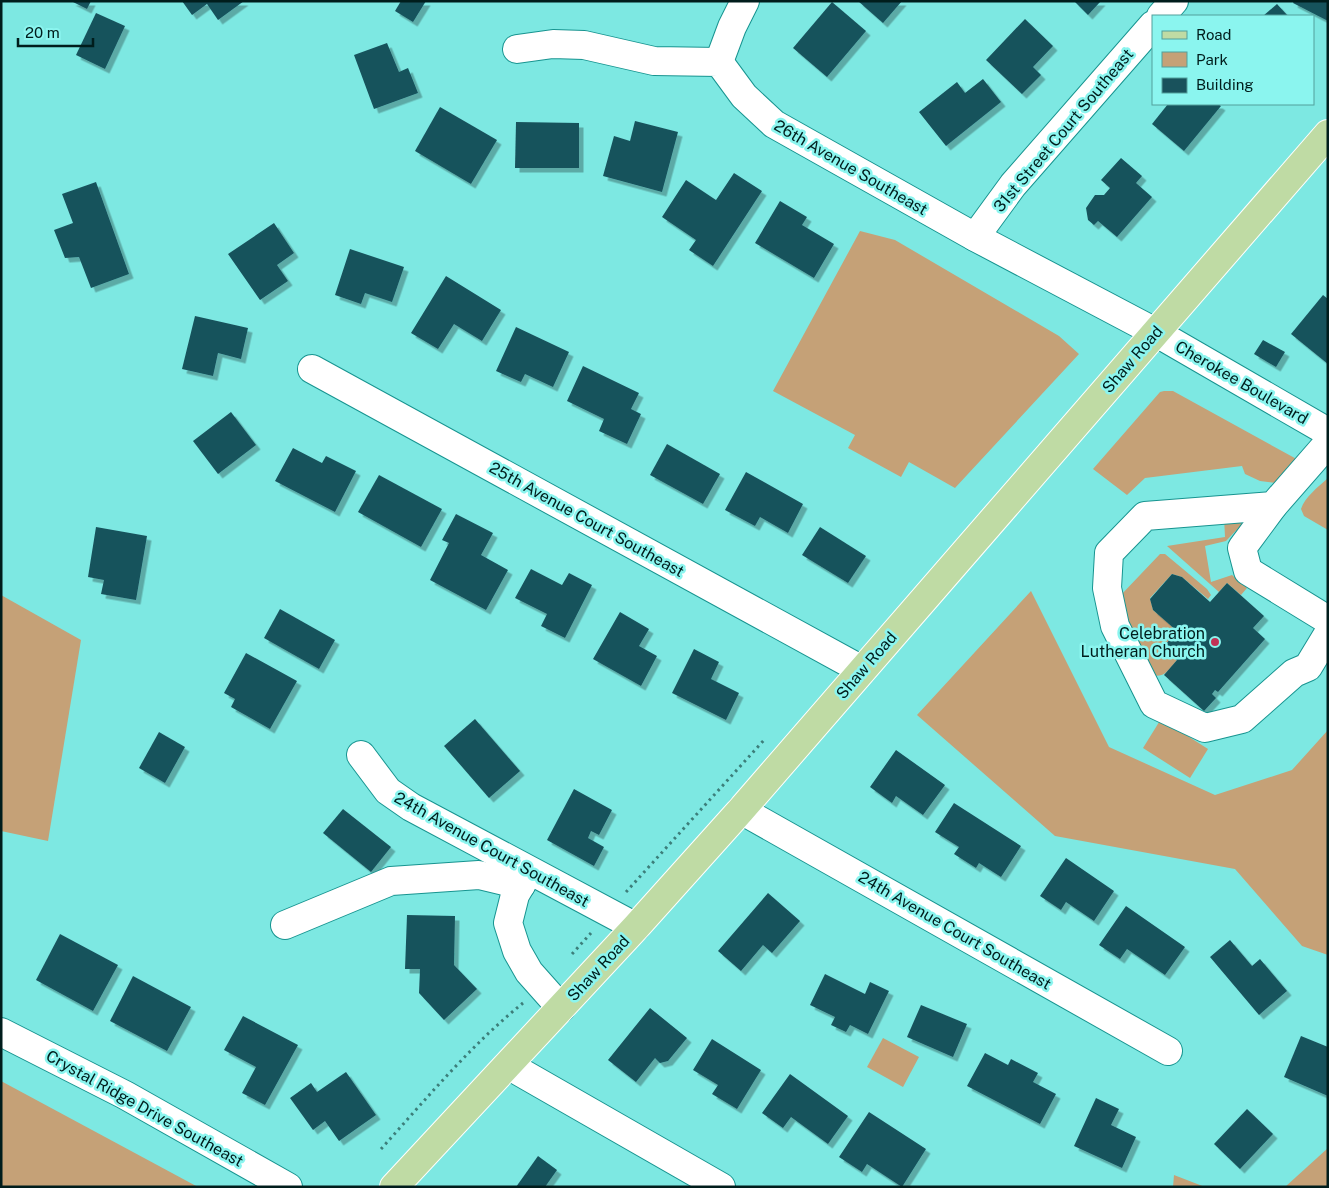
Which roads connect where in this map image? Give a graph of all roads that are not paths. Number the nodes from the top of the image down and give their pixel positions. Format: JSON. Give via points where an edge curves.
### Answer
{"nodes":[{"id":1,"x":745,"y":1,"type":"edge"},
{"id":2,"x":1174,"y":1,"type":"edge"},
{"id":3,"x":1162,"y":15,"type":"edge"},
{"id":4,"x":1152,"y":26,"type":"edge"},
{"id":5,"x":516,"y":49,"type":"dead end"},
{"id":6,"x":718,"y":62,"type":"junction"},
{"id":7,"x":1328,"y":134,"type":"edge"},
{"id":8,"x":975,"y":237,"type":"junction"},
{"id":9,"x":1155,"y":332,"type":"junction"},
{"id":10,"x":312,"y":368,"type":"dead end"},
{"id":11,"x":1328,"y":432,"type":"edge"},
{"id":12,"x":1328,"y":443,"type":"edge"},
{"id":13,"x":1272,"y":506,"type":"junction"},
{"id":14,"x":1328,"y":620,"type":"edge"},
{"id":15,"x":1328,"y":634,"type":"edge"},
{"id":16,"x":862,"y":670,"type":"junction"},
{"id":17,"x":361,"y":755,"type":"dead end"},
{"id":18,"x":741,"y":810,"type":"junction"},
{"id":19,"x":525,"y":878,"type":"junction"},
{"id":20,"x":285,"y":926,"type":"dead end"},
{"id":21,"x":636,"y":927,"type":"junction"},
{"id":22,"x":561,"y":1008,"type":"junction"},
{"id":23,"x":1,"y":1032,"type":"edge"},
{"id":24,"x":1168,"y":1051,"type":"dead end"},
{"id":25,"x":508,"y":1065,"type":"junction"},
{"id":26,"x":288,"y":1187,"type":"edge"},
{"id":27,"x":394,"y":1187,"type":"edge"},
{"id":28,"x":721,"y":1187,"type":"edge"}],
"edges":[{"from":1,"to":6,"type":"street"},
{"from":2,"to":3,"type":"street"},
{"from":4,"to":8,"type":"street","name":"31st Street Court Southeast","via":[[1013,185]]},
{"from":5,"to":6,"type":"street","via":[[553,44],[584,45],[654,61]]},
{"from":6,"to":8,"type":"street","name":"26th Avenue Southeast","via":[[744,96],[774,124]]},
{"from":7,"to":9,"type":"main road","name":"Shaw Road"},
{"from":8,"to":9,"type":"street","name":"26th Avenue Southeast"},
{"from":9,"to":11,"type":"street","name":"Cherokee Boulevard"},
{"from":9,"to":16,"type":"main road","name":"Shaw Road"},
{"from":10,"to":16,"type":"street","name":"25th Avenue Court Southeast"},
{"from":12,"to":13,"type":"street"},
{"from":13,"to":14,"type":"street","via":[[1242,548],[1248,570]]},
{"from":13,"to":15,"type":"street","via":[[1145,516],[1109,552],[1107,588],[1115,626],[1154,704],[1205,728],[1242,719],[1294,673],[1308,667]]},
{"from":16,"to":18,"type":"main road","name":"Shaw Road"},
{"from":17,"to":19,"type":"street","name":"24th Avenue Court Southeast","via":[[388,792]]},
{"from":18,"to":21,"type":"main road","name":"Shaw Road"},
{"from":18,"to":24,"type":"street","name":"24th Avenue Court Southeast"},
{"from":19,"to":20,"type":"street","via":[[480,875],[390,882]]},
{"from":19,"to":21,"type":"street","name":"24th Avenue Court Southeast"},
{"from":19,"to":22,"type":"street","via":[[515,895],[508,923],[529,972]]},
{"from":21,"to":22,"type":"main road","name":"Shaw Road"},
{"from":22,"to":25,"type":"main road","name":"Shaw Road"},
{"from":23,"to":26,"type":"street","name":"Crystal Ridge Drive Southeast","via":[[125,1095]]},
{"from":25,"to":27,"type":"main road","name":"Shaw Road"},
{"from":25,"to":28,"type":"street"}]}
